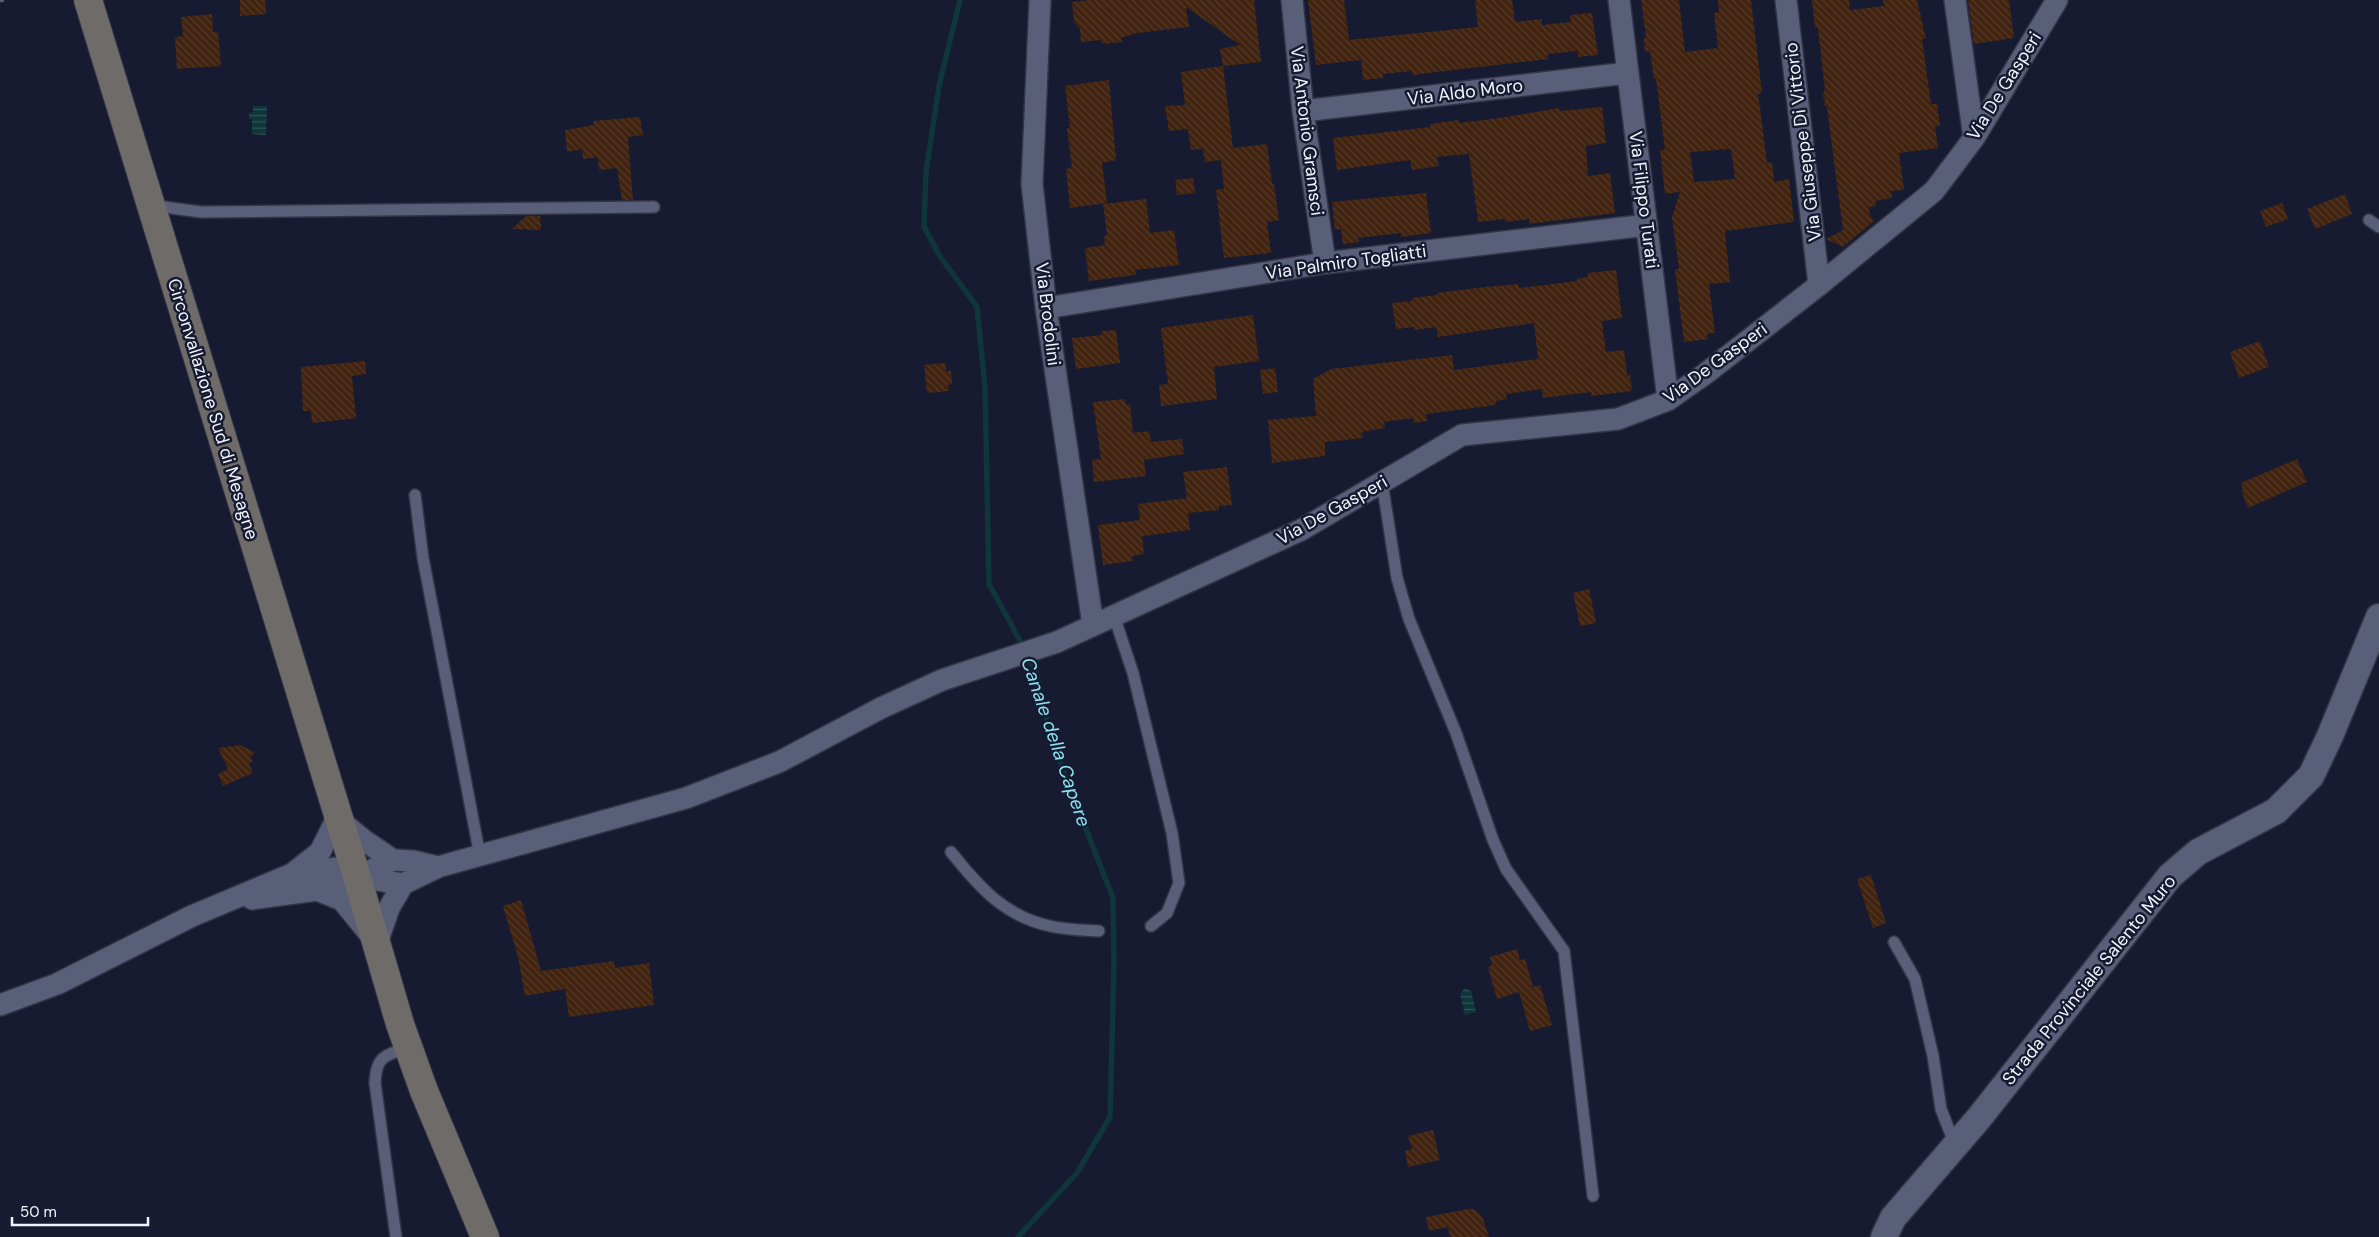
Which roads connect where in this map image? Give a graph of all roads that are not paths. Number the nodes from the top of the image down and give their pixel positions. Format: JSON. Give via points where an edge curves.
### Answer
{"nodes":[{"id":1,"x":88,"y":0,"type":"edge"},
{"id":2,"x":1040,"y":0,"type":"edge"},
{"id":3,"x":1292,"y":0,"type":"edge"},
{"id":4,"x":1619,"y":0,"type":"edge"},
{"id":5,"x":1786,"y":0,"type":"edge"},
{"id":6,"x":1955,"y":0,"type":"edge"},
{"id":7,"x":2057,"y":0,"type":"edge"},
{"id":8,"x":1627,"y":73,"type":"junction"},
{"id":9,"x":1303,"y":111,"type":"junction"},
{"id":10,"x":1974,"y":138,"type":"junction"},
{"id":11,"x":149,"y":202,"type":"junction"},
{"id":12,"x":654,"y":207,"type":"dead end"},
{"id":13,"x":1647,"y":225,"type":"junction"},
{"id":14,"x":1325,"y":263,"type":"junction"},
{"id":15,"x":1819,"y":285,"type":"junction"},
{"id":16,"x":1046,"y":308,"type":"junction"},
{"id":17,"x":1668,"y":400,"type":"junction"},
{"id":18,"x":1382,"y":482,"type":"junction"},
{"id":19,"x":415,"y":495,"type":"dead end"},
{"id":20,"x":1114,"y":616,"type":"junction"},
{"id":21,"x":2379,"y":617,"type":"edge"},
{"id":22,"x":1093,"y":626,"type":"junction"},
{"id":23,"x":337,"y":818,"type":"junction"},
{"id":24,"x":950,"y":852,"type":"dead end"},
{"id":25,"x":480,"y":856,"type":"junction"},
{"id":26,"x":393,"y":860,"type":"junction"},
{"id":27,"x":438,"y":867,"type":"junction"},
{"id":28,"x":292,"y":874,"type":"junction"},
{"id":29,"x":357,"y":877,"type":"junction"},
{"id":30,"x":403,"y":884,"type":"junction"},
{"id":31,"x":317,"y":890,"type":"junction"},
{"id":32,"x":215,"y":906,"type":"junction"},
{"id":33,"x":1151,"y":926,"type":"dead end"},
{"id":34,"x":1099,"y":932,"type":"dead end"},
{"id":35,"x":1894,"y":942,"type":"dead end"},
{"id":36,"x":376,"y":943,"type":"junction"},
{"id":37,"x":0,"y":1005,"type":"edge"},
{"id":38,"x":408,"y":1048,"type":"junction"},
{"id":39,"x":1955,"y":1146,"type":"junction"},
{"id":40,"x":1593,"y":1196,"type":"dead end"},
{"id":41,"x":396,"y":1237,"type":"edge"},
{"id":42,"x":485,"y":1237,"type":"edge"},
{"id":43,"x":1884,"y":1237,"type":"edge"}],
"edges":[{"from":1,"to":11,"type":"main road","name":"Circonvallazione Sud di Mesagne"},
{"from":2,"to":16,"type":"street","name":"Via Brodolini","via":[[1032,184]]},
{"from":3,"to":9,"type":"street","name":"Via Antonio Gramsci"},
{"from":4,"to":8,"type":"street","name":"Via Filippo Turati"},
{"from":5,"to":15,"type":"street","name":"Via Giuseppe Di Vittorio"},
{"from":6,"to":10,"type":"street"},
{"from":7,"to":10,"type":"street","name":"Via De Gasperi"},
{"from":8,"to":9,"type":"street","name":"Via Aldo Moro"},
{"from":8,"to":13,"type":"street","name":"Via Filippo Turati"},
{"from":9,"to":14,"type":"street","name":"Via Antonio Gramsci"},
{"from":10,"to":15,"type":"street","name":"Via De Gasperi","via":[[1934,191]]},
{"from":11,"to":12,"type":"lane","via":[[201,212]]},
{"from":11,"to":23,"type":"main road","name":"Circonvallazione Sud di Mesagne"},
{"from":13,"to":14,"type":"street","name":"Via Palmiro Togliatti"},
{"from":13,"to":17,"type":"street","name":"Via Filippo Turati"},
{"from":14,"to":16,"type":"street","name":"Via Palmiro Togliatti"},
{"from":15,"to":17,"type":"street","name":"Via De Gasperi"},
{"from":16,"to":22,"type":"street","name":"Via Brodolini"},
{"from":17,"to":18,"type":"street","name":"Via De Gasperi","via":[[1618,419],[1462,435]]},
{"from":18,"to":20,"type":"street","name":"Via De Gasperi","via":[[1301,530]]},
{"from":18,"to":40,"type":"lane","via":[[1397,578],[1409,619],[1456,733],[1493,840],[1506,869],[1564,951]]},
{"from":19,"to":25,"type":"lane","via":[[423,558]]},
{"from":20,"to":22,"type":"street","name":"Via De Gasperi"},
{"from":20,"to":33,"type":"lane","via":[[1133,673],[1172,833],[1179,883],[1167,913]]},
{"from":21,"to":39,"type":"street","name":"Strada Provinciale Salento Muro","via":[[2311,776],[2276,810],[2198,852],[2170,876]]},
{"from":22,"to":25,"type":"street","name":"Via De Gasperi","via":[[1057,642],[942,680],[779,762],[686,798]]},
{"from":23,"to":26,"type":"street"},
{"from":23,"to":28,"type":"street","via":[[320,852]]},
{"from":23,"to":29,"type":"main road","name":"Circonvallazione Sud di Mesagne"},
{"from":24,"to":34,"type":"lane","via":[[982,890],[1009,911],[1031,922],[1052,927]]},
{"from":25,"to":27,"type":"street","name":"Via De Gasperi"},
{"from":26,"to":27,"type":"street"},
{"from":26,"to":29,"type":"street"},
{"from":27,"to":30,"type":"street","name":"Via De Gasperi"},
{"from":28,"to":29,"type":"street","via":[[337,868]]},
{"from":28,"to":32,"type":"street"},
{"from":29,"to":30,"type":"street"},
{"from":29,"to":31,"type":"street"},
{"from":29,"to":36,"type":"main road","name":"Circonvallazione Sud di Mesagne"},
{"from":30,"to":36,"type":"street","via":[[389,908]]},
{"from":31,"to":32,"type":"street"},
{"from":31,"to":36,"type":"street","via":[[342,900]]},
{"from":32,"to":37,"type":"street","via":[[57,984]]},
{"from":35,"to":39,"type":"lane","via":[[1915,978],[1933,1056],[1941,1110]]},
{"from":36,"to":38,"type":"main road","name":"Circonvallazione Sud di Mesagne"},
{"from":38,"to":41,"type":"lane","via":[[385,1055],[375,1068]]},
{"from":38,"to":42,"type":"main road","name":"Circonvallazione Sud di Mesagne"},
{"from":39,"to":43,"type":"street","name":"Strada Provinciale Salento Muro","via":[[1893,1218]]}]}
